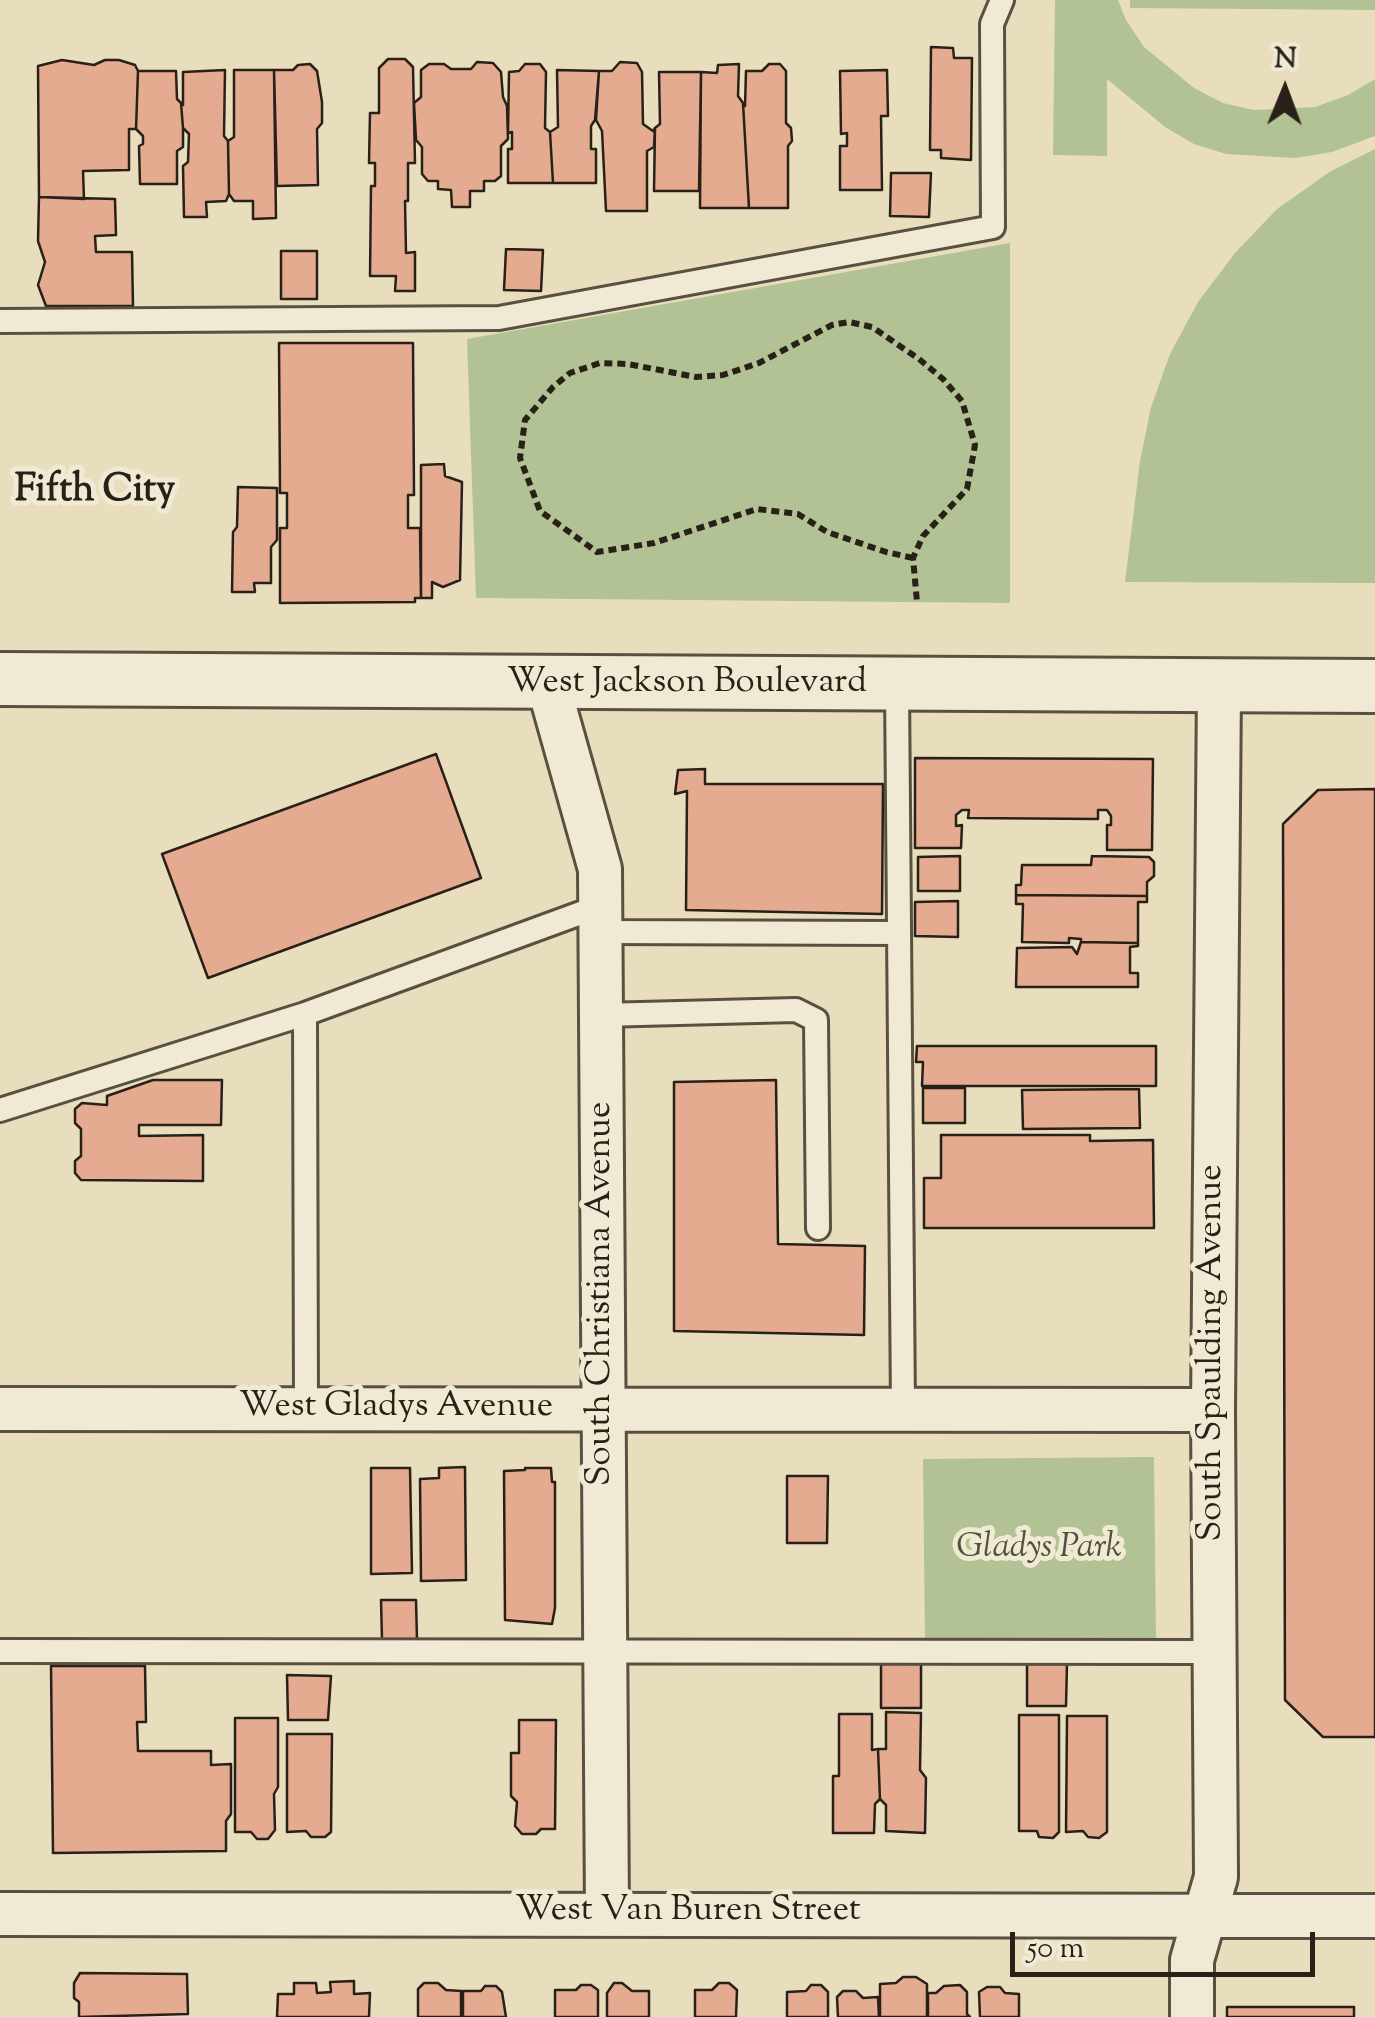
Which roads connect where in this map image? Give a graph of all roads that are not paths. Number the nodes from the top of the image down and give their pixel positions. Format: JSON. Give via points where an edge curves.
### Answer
{"nodes":[{"id":1,"x":1002,"y":0,"type":"edge"},
{"id":2,"x":0,"y":321,"type":"edge"},
{"id":3,"x":0,"y":679,"type":"edge"},
{"id":4,"x":548,"y":684,"type":"junction"},
{"id":5,"x":896,"y":686,"type":"junction"},
{"id":6,"x":1218,"y":686,"type":"junction"},
{"id":7,"x":1375,"y":686,"type":"edge"},
{"id":8,"x":600,"y":919,"type":"junction"},
{"id":9,"x":899,"y":933,"type":"junction"},
{"id":10,"x":305,"y":1014,"type":"junction"},
{"id":11,"x":601,"y":1015,"type":"junction"},
{"id":12,"x":0,"y":1110,"type":"edge"},
{"id":13,"x":818,"y":1228,"type":"dead end"},
{"id":14,"x":0,"y":1409,"type":"edge"},
{"id":15,"x":306,"y":1409,"type":"junction"},
{"id":16,"x":604,"y":1410,"type":"junction"},
{"id":17,"x":902,"y":1410,"type":"junction"},
{"id":18,"x":1213,"y":1410,"type":"junction"},
{"id":19,"x":0,"y":1651,"type":"edge"},
{"id":20,"x":605,"y":1651,"type":"junction"},
{"id":21,"x":1213,"y":1652,"type":"junction"},
{"id":22,"x":607,"y":1912,"type":"junction"},
{"id":23,"x":0,"y":1914,"type":"edge"},
{"id":24,"x":1375,"y":1916,"type":"edge"},
{"id":25,"x":1204,"y":1917,"type":"junction"},
{"id":26,"x":1192,"y":2017,"type":"edge"}],
"edges":[{"from":1,"to":2,"type":"lane","via":[[992,30],[994,227],[499,318]]},
{"from":3,"to":4,"type":"street","name":"West Jackson Boulevard"},
{"from":4,"to":5,"type":"street","name":"West Jackson Boulevard"},
{"from":4,"to":8,"type":"street","name":"South Christiana Avenue","via":[[600,869]]},
{"from":5,"to":6,"type":"street","name":"West Jackson Boulevard"},
{"from":5,"to":9,"type":"lane"},
{"from":6,"to":7,"type":"street","name":"West Jackson Boulevard"},
{"from":6,"to":18,"type":"street","name":"South Spaulding Avenue"},
{"from":8,"to":9,"type":"lane"},
{"from":8,"to":10,"type":"lane"},
{"from":8,"to":11,"type":"street","name":"South Christiana Avenue"},
{"from":9,"to":17,"type":"lane"},
{"from":10,"to":12,"type":"lane"},
{"from":10,"to":15,"type":"lane"},
{"from":11,"to":13,"type":"lane","via":[[796,1010],[816,1020]]},
{"from":11,"to":16,"type":"street","name":"South Christiana Avenue"},
{"from":14,"to":15,"type":"street","name":"West Gladys Avenue"},
{"from":15,"to":16,"type":"street","name":"West Gladys Avenue"},
{"from":16,"to":17,"type":"street","name":"West Gladys Avenue"},
{"from":16,"to":20,"type":"street","name":"South Christiana Avenue"},
{"from":17,"to":18,"type":"street","name":"West Gladys Avenue"},
{"from":18,"to":21,"type":"street","name":"South Spaulding Avenue"},
{"from":19,"to":20,"type":"lane"},
{"from":20,"to":21,"type":"lane"},
{"from":20,"to":22,"type":"street","name":"South Christiana Avenue"},
{"from":21,"to":25,"type":"street","name":"South Spaulding Avenue","via":[[1216,1877]]},
{"from":22,"to":23,"type":"street","name":"West Van Buren Street"},
{"from":22,"to":25,"type":"street","name":"West Van Buren Street"},
{"from":24,"to":25,"type":"street","name":"West Van Buren Street"},
{"from":25,"to":26,"type":"street","name":"South Spaulding Avenue","via":[[1192,1960]]}]}
